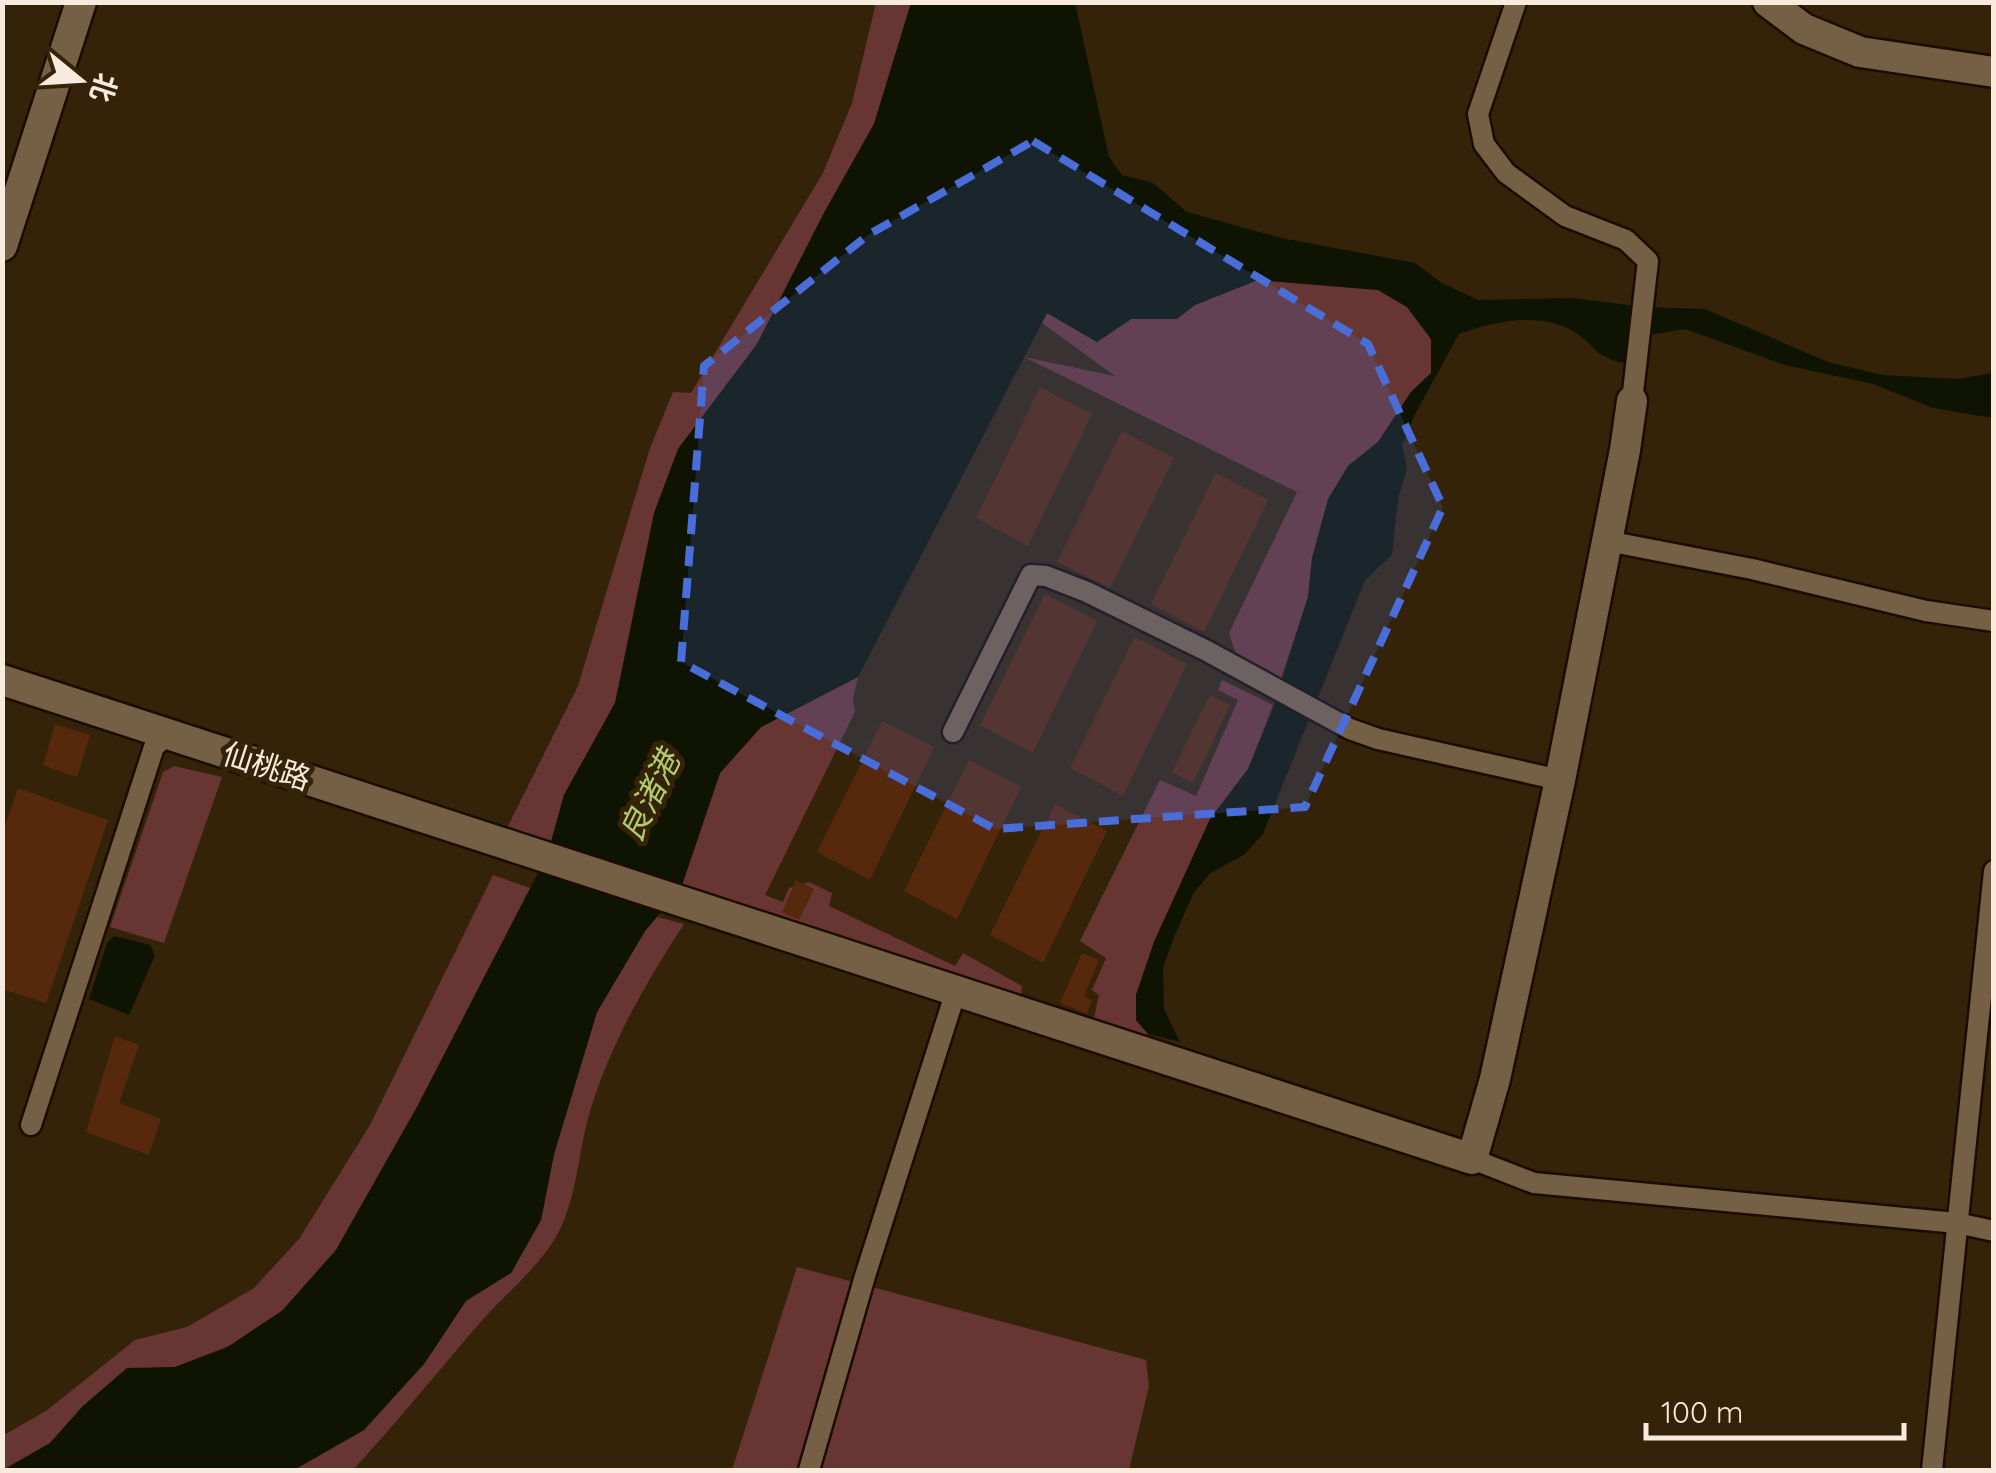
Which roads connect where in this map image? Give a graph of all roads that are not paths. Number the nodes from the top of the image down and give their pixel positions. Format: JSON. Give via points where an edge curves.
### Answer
{"nodes":[{"id":1,"x":81,"y":2,"type":"edge"},
{"id":2,"x":1516,"y":2,"type":"edge"},
{"id":3,"x":1768,"y":2,"type":"edge"},
{"id":4,"x":1994,"y":72,"type":"edge"},
{"id":5,"x":2,"y":246,"type":"edge"},
{"id":6,"x":1632,"y":401,"type":"joint"},
{"id":7,"x":1608,"y":541,"type":"junction"},
{"id":8,"x":1994,"y":622,"type":"edge"},
{"id":9,"x":2,"y":680,"type":"edge"},
{"id":10,"x":953,"y":732,"type":"dead end"},
{"id":11,"x":168,"y":734,"type":"junction"},
{"id":12,"x":1560,"y":780,"type":"junction"},
{"id":13,"x":1994,"y":871,"type":"edge"},
{"id":14,"x":956,"y":991,"type":"junction"},
{"id":15,"x":31,"y":1125,"type":"dead end"},
{"id":16,"x":1472,"y":1160,"type":"junction"},
{"id":17,"x":1958,"y":1223,"type":"junction"},
{"id":18,"x":1994,"y":1231,"type":"edge"},
{"id":19,"x":809,"y":1470,"type":"edge"},
{"id":20,"x":1932,"y":1470,"type":"edge"}],
"edges":[{"from":1,"to":5,"type":"street"},
{"from":2,"to":6,"type":"street","via":[[1478,114],[1484,144],[1506,173],[1565,216],[1626,240],[1648,261]]},
{"from":3,"to":4,"type":"street","via":[[1804,29],[1860,52]]},
{"from":6,"to":7,"type":"street"},
{"from":7,"to":8,"type":"street"},
{"from":7,"to":12,"type":"street"},
{"from":9,"to":11,"type":"street","name":"仙桃路"},
{"from":10,"to":12,"type":"street","via":[[1032,575],[1046,576],[1350,729]]},
{"from":11,"to":14,"type":"street","name":"仙桃路"},
{"from":11,"to":15,"type":"street","via":[[154,747]]},
{"from":12,"to":16,"type":"street"},
{"from":13,"to":17,"type":"street"},
{"from":14,"to":16,"type":"street","name":"仙桃路"},
{"from":14,"to":19,"type":"street"},
{"from":16,"to":17,"type":"street","via":[[1534,1183]]},
{"from":17,"to":18,"type":"street"},
{"from":17,"to":20,"type":"street"}]}
